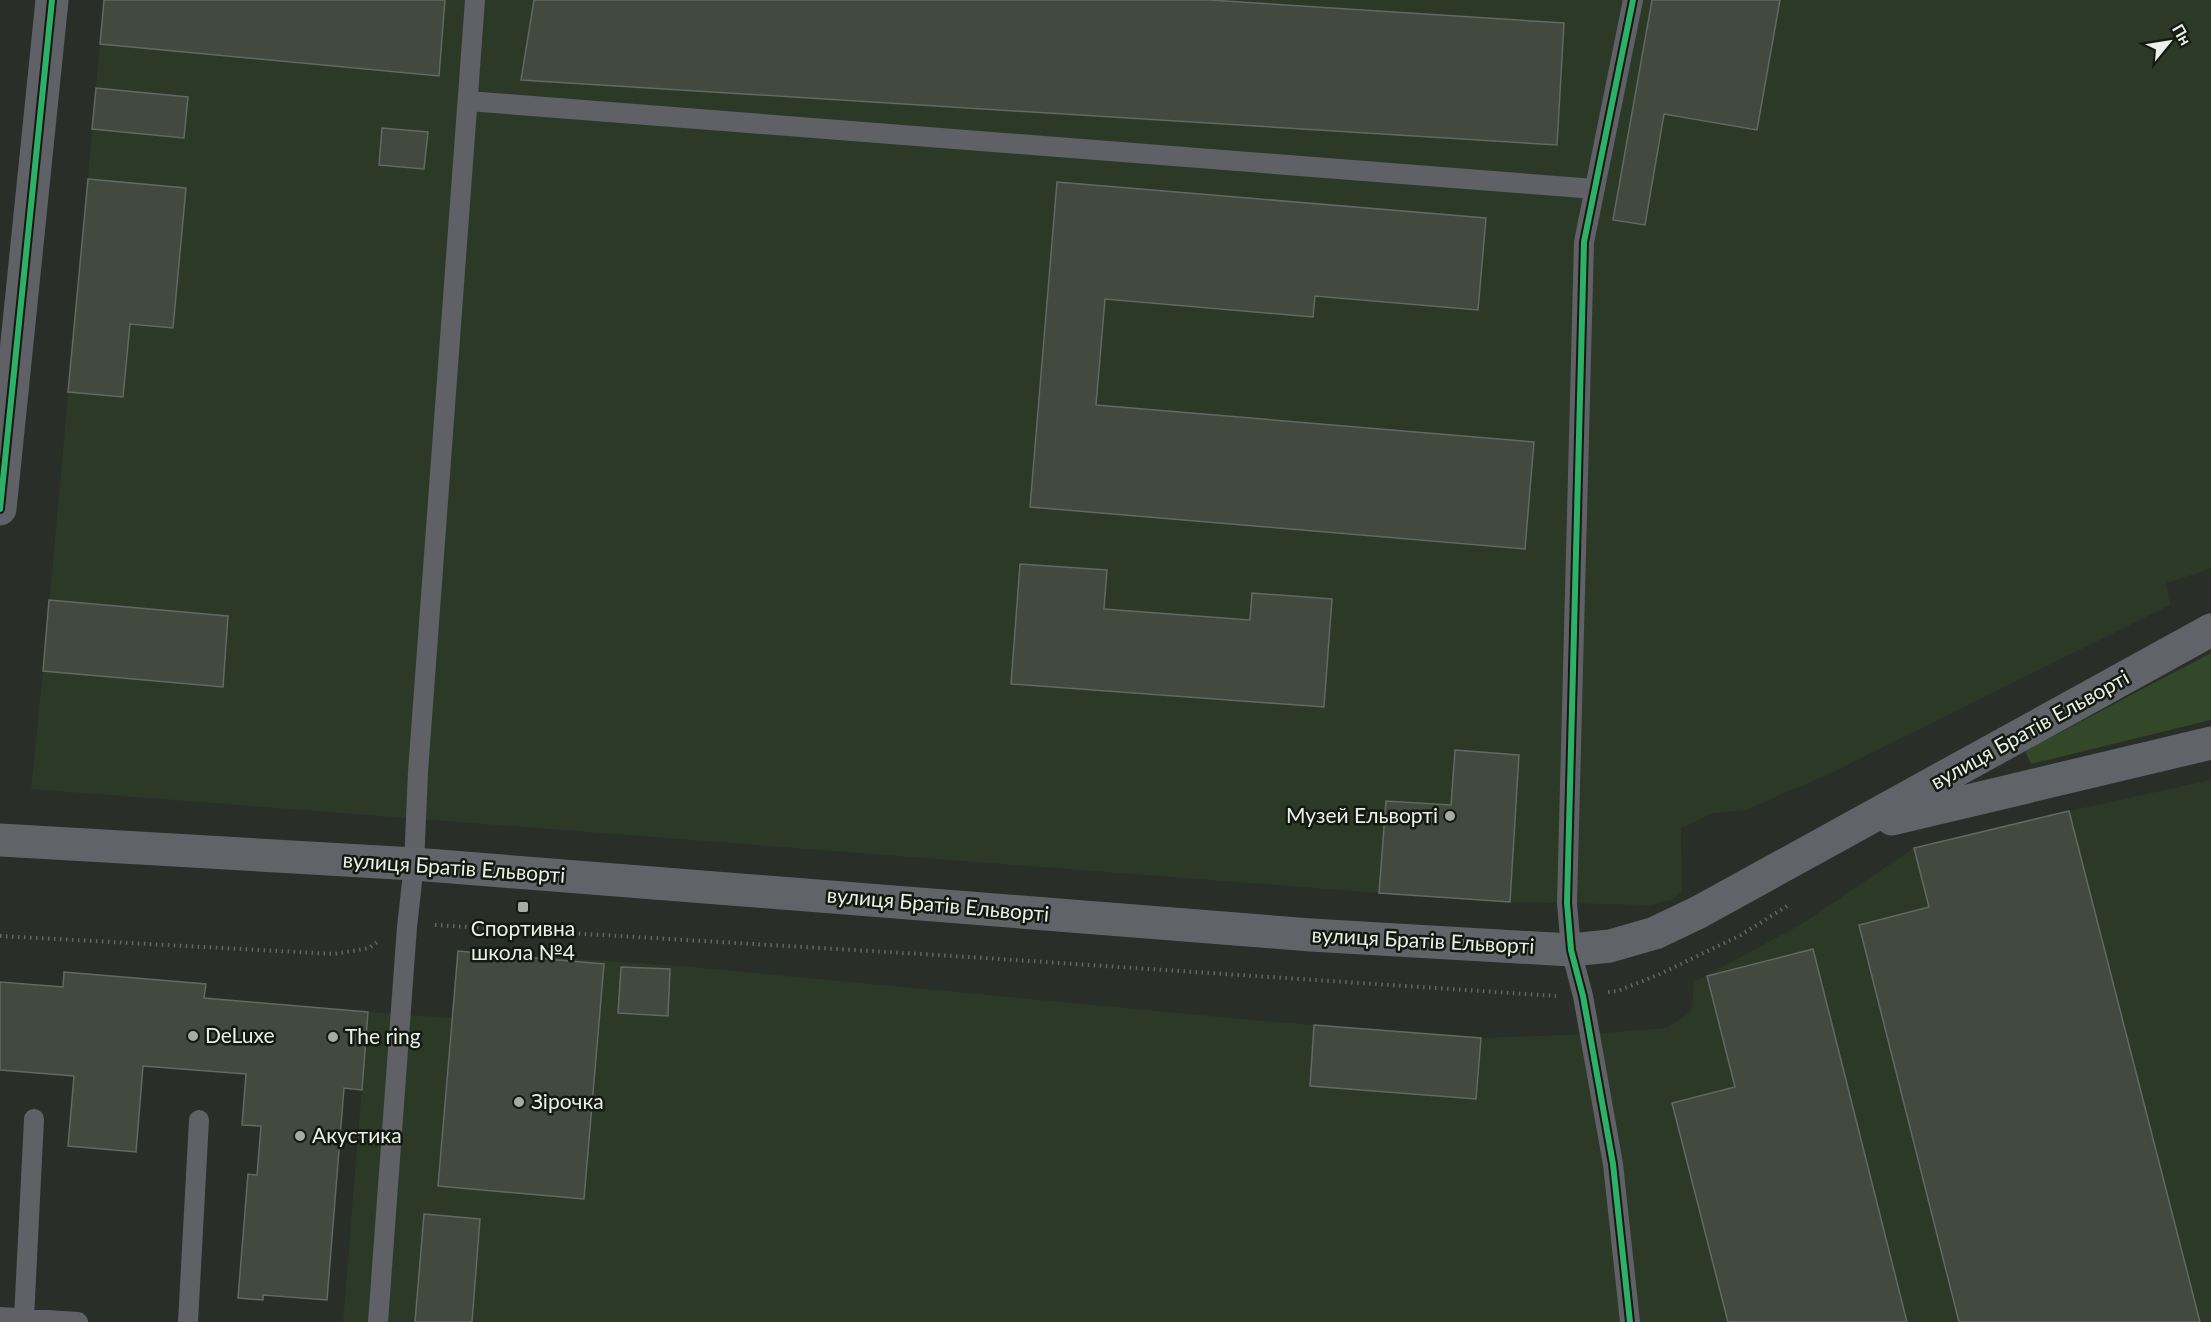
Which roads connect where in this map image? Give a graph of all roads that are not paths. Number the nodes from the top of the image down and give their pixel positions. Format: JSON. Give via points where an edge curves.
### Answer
{"nodes":[{"id":1,"x":51,"y":0,"type":"edge"},
{"id":2,"x":476,"y":0,"type":"edge"},
{"id":3,"x":1633,"y":0,"type":"edge"},
{"id":4,"x":468,"y":101,"type":"junction"},
{"id":5,"x":1595,"y":189,"type":"junction"},
{"id":6,"x":0,"y":510,"type":"edge"},
{"id":7,"x":2211,"y":630,"type":"edge"},
{"id":8,"x":2211,"y":743,"type":"edge"},
{"id":9,"x":1850,"y":829,"type":"junction"},
{"id":10,"x":0,"y":840,"type":"edge"},
{"id":11,"x":414,"y":864,"type":"junction"},
{"id":12,"x":1571,"y":950,"type":"junction"},
{"id":13,"x":34,"y":1119,"type":"dead end"},
{"id":14,"x":199,"y":1120,"type":"dead end"},
{"id":15,"x":0,"y":1317,"type":"edge"},
{"id":16,"x":24,"y":1318,"type":"junction"},
{"id":17,"x":78,"y":1322,"type":"edge"},
{"id":18,"x":188,"y":1322,"type":"edge"},
{"id":19,"x":378,"y":1322,"type":"edge"},
{"id":20,"x":1630,"y":1322,"type":"edge"}],
"edges":[{"from":1,"to":6,"type":"street"},
{"from":2,"to":4,"type":"lane"},
{"from":3,"to":5,"type":"lane"},
{"from":4,"to":5,"type":"lane"},
{"from":4,"to":11,"type":"lane"},
{"from":5,"to":12,"type":"lane","via":[[1584,242],[1567,903]]},
{"from":7,"to":9,"type":"main road","name":"вулиця Братів Ельворті"},
{"from":8,"to":9,"type":"main road","name":"вулиця Братів Ельворті"},
{"from":9,"to":12,"type":"main road","name":"вулиця Братів Ельворті","via":[[1655,933]]},
{"from":10,"to":11,"type":"main road","name":"вулиця Братів Ельворті"},
{"from":11,"to":12,"type":"main road","name":"вулиця Братів Ельворті","via":[[1311,935]]},
{"from":11,"to":19,"type":"lane"},
{"from":12,"to":20,"type":"lane","via":[[1613,1164]]},
{"from":13,"to":16,"type":"lane"},
{"from":14,"to":18,"type":"lane"},
{"from":15,"to":16,"type":"lane"},
{"from":16,"to":17,"type":"lane"}]}
